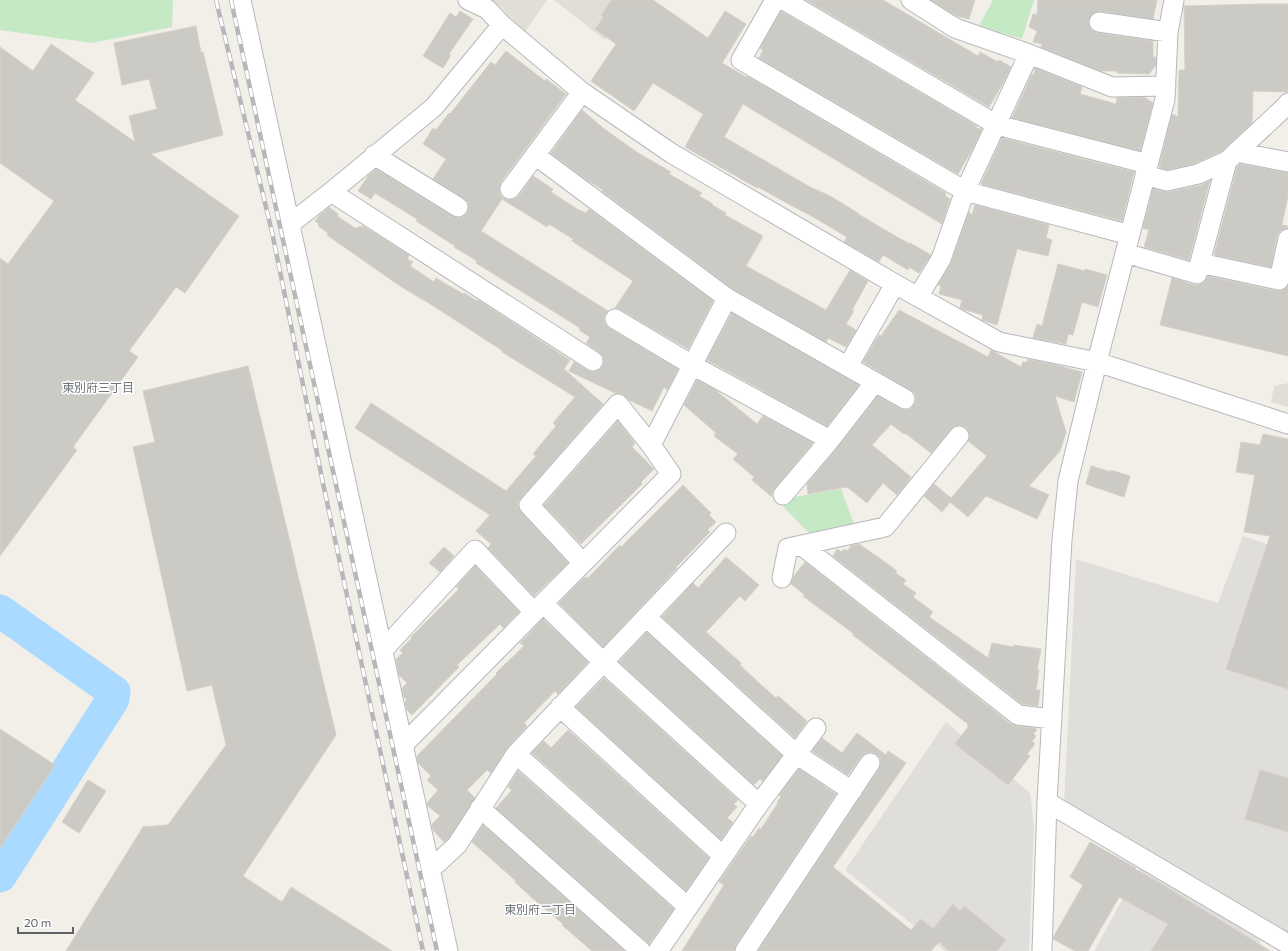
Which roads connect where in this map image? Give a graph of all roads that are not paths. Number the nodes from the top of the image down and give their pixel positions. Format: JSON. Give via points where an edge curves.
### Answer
{"nodes":[{"id":1,"x":242,"y":0,"type":"edge"},
{"id":2,"x":468,"y":0,"type":"edge"},
{"id":3,"x":775,"y":0,"type":"edge"},
{"id":4,"x":784,"y":0,"type":"edge"},
{"id":5,"x":911,"y":0,"type":"edge"},
{"id":6,"x":1174,"y":0,"type":"edge"},
{"id":7,"x":1099,"y":22,"type":"dead end"},
{"id":8,"x":502,"y":25,"type":"junction"},
{"id":9,"x":1168,"y":32,"type":"junction"},
{"id":10,"x":1029,"y":54,"type":"junction"},
{"id":11,"x":1166,"y":86,"type":"junction"},
{"id":12,"x":582,"y":92,"type":"junction"},
{"id":13,"x":1288,"y":103,"type":"edge"},
{"id":14,"x":997,"y":125,"type":"junction"},
{"id":15,"x":535,"y":155,"type":"junction"},
{"id":16,"x":374,"y":156,"type":"junction"},
{"id":17,"x":1231,"y":157,"type":"junction"},
{"id":18,"x":1288,"y":162,"type":"edge"},
{"id":19,"x":1147,"y":170,"type":"junction"},
{"id":20,"x":510,"y":189,"type":"dead end"},
{"id":21,"x":965,"y":191,"type":"junction"},
{"id":22,"x":331,"y":192,"type":"junction"},
{"id":23,"x":458,"y":207,"type":"dead end"},
{"id":24,"x":290,"y":224,"type":"junction"},
{"id":25,"x":1130,"y":235,"type":"junction"},
{"id":26,"x":1288,"y":239,"type":"edge"},
{"id":27,"x":1125,"y":253,"type":"junction"},
{"id":28,"x":1200,"y":263,"type":"junction"},
{"id":29,"x":895,"y":284,"type":"junction"},
{"id":30,"x":918,"y":297,"type":"junction"},
{"id":31,"x":727,"y":298,"type":"junction"},
{"id":32,"x":615,"y":319,"type":"dead end"},
{"id":33,"x":593,"y":361,"type":"dead end"},
{"id":34,"x":1097,"y":362,"type":"junction"},
{"id":35,"x":692,"y":365,"type":"junction"},
{"id":36,"x":848,"y":366,"type":"junction"},
{"id":37,"x":875,"y":382,"type":"junction"},
{"id":38,"x":905,"y":399,"type":"dead end"},
{"id":39,"x":1288,"y":424,"type":"edge"},
{"id":40,"x":959,"y":436,"type":"dead end"},
{"id":41,"x":830,"y":440,"type":"junction"},
{"id":42,"x":651,"y":445,"type":"junction"},
{"id":43,"x":783,"y":495,"type":"dead end"},
{"id":44,"x":726,"y":533,"type":"dead end"},
{"id":45,"x":801,"y":545,"type":"junction"},
{"id":46,"x":583,"y":563,"type":"junction"},
{"id":47,"x":782,"y":578,"type":"dead end"},
{"id":48,"x":539,"y":608,"type":"junction"},
{"id":49,"x":646,"y":617,"type":"junction"},
{"id":50,"x":383,"y":650,"type":"junction"},
{"id":51,"x":603,"y":662,"type":"junction"},
{"id":52,"x":560,"y":707,"type":"junction"},
{"id":53,"x":1052,"y":719,"type":"junction"},
{"id":54,"x":816,"y":728,"type":"dead end"},
{"id":55,"x":403,"y":745,"type":"junction"},
{"id":56,"x":516,"y":754,"type":"junction"},
{"id":57,"x":796,"y":754,"type":"junction"},
{"id":58,"x":870,"y":763,"type":"dead end"},
{"id":59,"x":852,"y":791,"type":"junction"},
{"id":60,"x":1047,"y":802,"type":"junction"},
{"id":61,"x":759,"y":804,"type":"junction"},
{"id":62,"x":480,"y":808,"type":"junction"},
{"id":63,"x":723,"y":856,"type":"junction"},
{"id":64,"x":430,"y":870,"type":"junction"},
{"id":65,"x":688,"y":907,"type":"junction"},
{"id":66,"x":1288,"y":944,"type":"edge"},
{"id":67,"x":448,"y":951,"type":"edge"},
{"id":68,"x":640,"y":951,"type":"edge"},
{"id":69,"x":658,"y":951,"type":"edge"},
{"id":70,"x":745,"y":951,"type":"edge"},
{"id":71,"x":1042,"y":951,"type":"edge"}],
"edges":[{"from":1,"to":24,"type":"street"},
{"from":2,"to":8,"type":"street","via":[[487,9]]},
{"from":3,"to":21,"type":"street","via":[[741,60]]},
{"from":4,"to":14,"type":"street"},
{"from":5,"to":10,"type":"street","via":[[955,28]]},
{"from":6,"to":9,"type":"street"},
{"from":7,"to":9,"type":"street"},
{"from":8,"to":12,"type":"street"},
{"from":8,"to":16,"type":"street","via":[[434,106]]},
{"from":9,"to":11,"type":"street"},
{"from":10,"to":11,"type":"street","via":[[1112,87]]},
{"from":10,"to":14,"type":"street"},
{"from":11,"to":19,"type":"street"},
{"from":12,"to":15,"type":"street"},
{"from":12,"to":29,"type":"street","via":[[671,153]]},
{"from":13,"to":17,"type":"street"},
{"from":14,"to":19,"type":"street"},
{"from":14,"to":21,"type":"street"},
{"from":15,"to":20,"type":"street"},
{"from":15,"to":31,"type":"street"},
{"from":16,"to":22,"type":"street"},
{"from":16,"to":23,"type":"street"},
{"from":17,"to":18,"type":"street"},
{"from":17,"to":19,"type":"street","via":[[1198,174],[1167,181]]},
{"from":17,"to":28,"type":"street"},
{"from":19,"to":25,"type":"street"},
{"from":21,"to":25,"type":"street"},
{"from":21,"to":30,"type":"street","via":[[941,259]]},
{"from":22,"to":24,"type":"street"},
{"from":22,"to":33,"type":"street"},
{"from":24,"to":50,"type":"street"},
{"from":25,"to":27,"type":"street"},
{"from":26,"to":28,"type":"street","via":[[1279,280]]},
{"from":27,"to":28,"type":"street","via":[[1197,274]]},
{"from":27,"to":34,"type":"street"},
{"from":29,"to":30,"type":"street"},
{"from":29,"to":36,"type":"street"},
{"from":30,"to":34,"type":"street","via":[[999,342]]},
{"from":31,"to":35,"type":"street"},
{"from":31,"to":36,"type":"street"},
{"from":32,"to":35,"type":"street"},
{"from":34,"to":39,"type":"street"},
{"from":34,"to":53,"type":"street","via":[[1068,481],[1062,540]]},
{"from":35,"to":41,"type":"street"},
{"from":35,"to":42,"type":"street"},
{"from":36,"to":37,"type":"street"},
{"from":37,"to":38,"type":"street"},
{"from":37,"to":41,"type":"street"},
{"from":40,"to":45,"type":"street","via":[[886,527]]},
{"from":41,"to":43,"type":"street"},
{"from":42,"to":46,"type":"street","via":[[671,474]]},
{"from":42,"to":46,"type":"street","via":[[618,404],[529,505]]},
{"from":44,"to":49,"type":"street"},
{"from":45,"to":47,"type":"street","via":[[788,548]]},
{"from":45,"to":53,"type":"street","via":[[1018,715]]},
{"from":46,"to":48,"type":"street"},
{"from":48,"to":50,"type":"street","via":[[475,550]]},
{"from":48,"to":51,"type":"street"},
{"from":48,"to":55,"type":"street"},
{"from":49,"to":51,"type":"street"},
{"from":49,"to":57,"type":"street"},
{"from":50,"to":55,"type":"street"},
{"from":51,"to":52,"type":"street"},
{"from":51,"to":61,"type":"street"},
{"from":52,"to":56,"type":"street"},
{"from":52,"to":63,"type":"street"},
{"from":53,"to":60,"type":"street"},
{"from":54,"to":57,"type":"street"},
{"from":55,"to":64,"type":"street"},
{"from":56,"to":62,"type":"street"},
{"from":56,"to":65,"type":"street"},
{"from":57,"to":59,"type":"street"},
{"from":57,"to":61,"type":"street"},
{"from":58,"to":59,"type":"street"},
{"from":59,"to":70,"type":"street"},
{"from":60,"to":66,"type":"street"},
{"from":60,"to":71,"type":"street"},
{"from":61,"to":63,"type":"street"},
{"from":62,"to":64,"type":"street","via":[[457,845]]},
{"from":62,"to":68,"type":"street"},
{"from":63,"to":65,"type":"street"},
{"from":64,"to":67,"type":"street"},
{"from":65,"to":69,"type":"street"}]}
